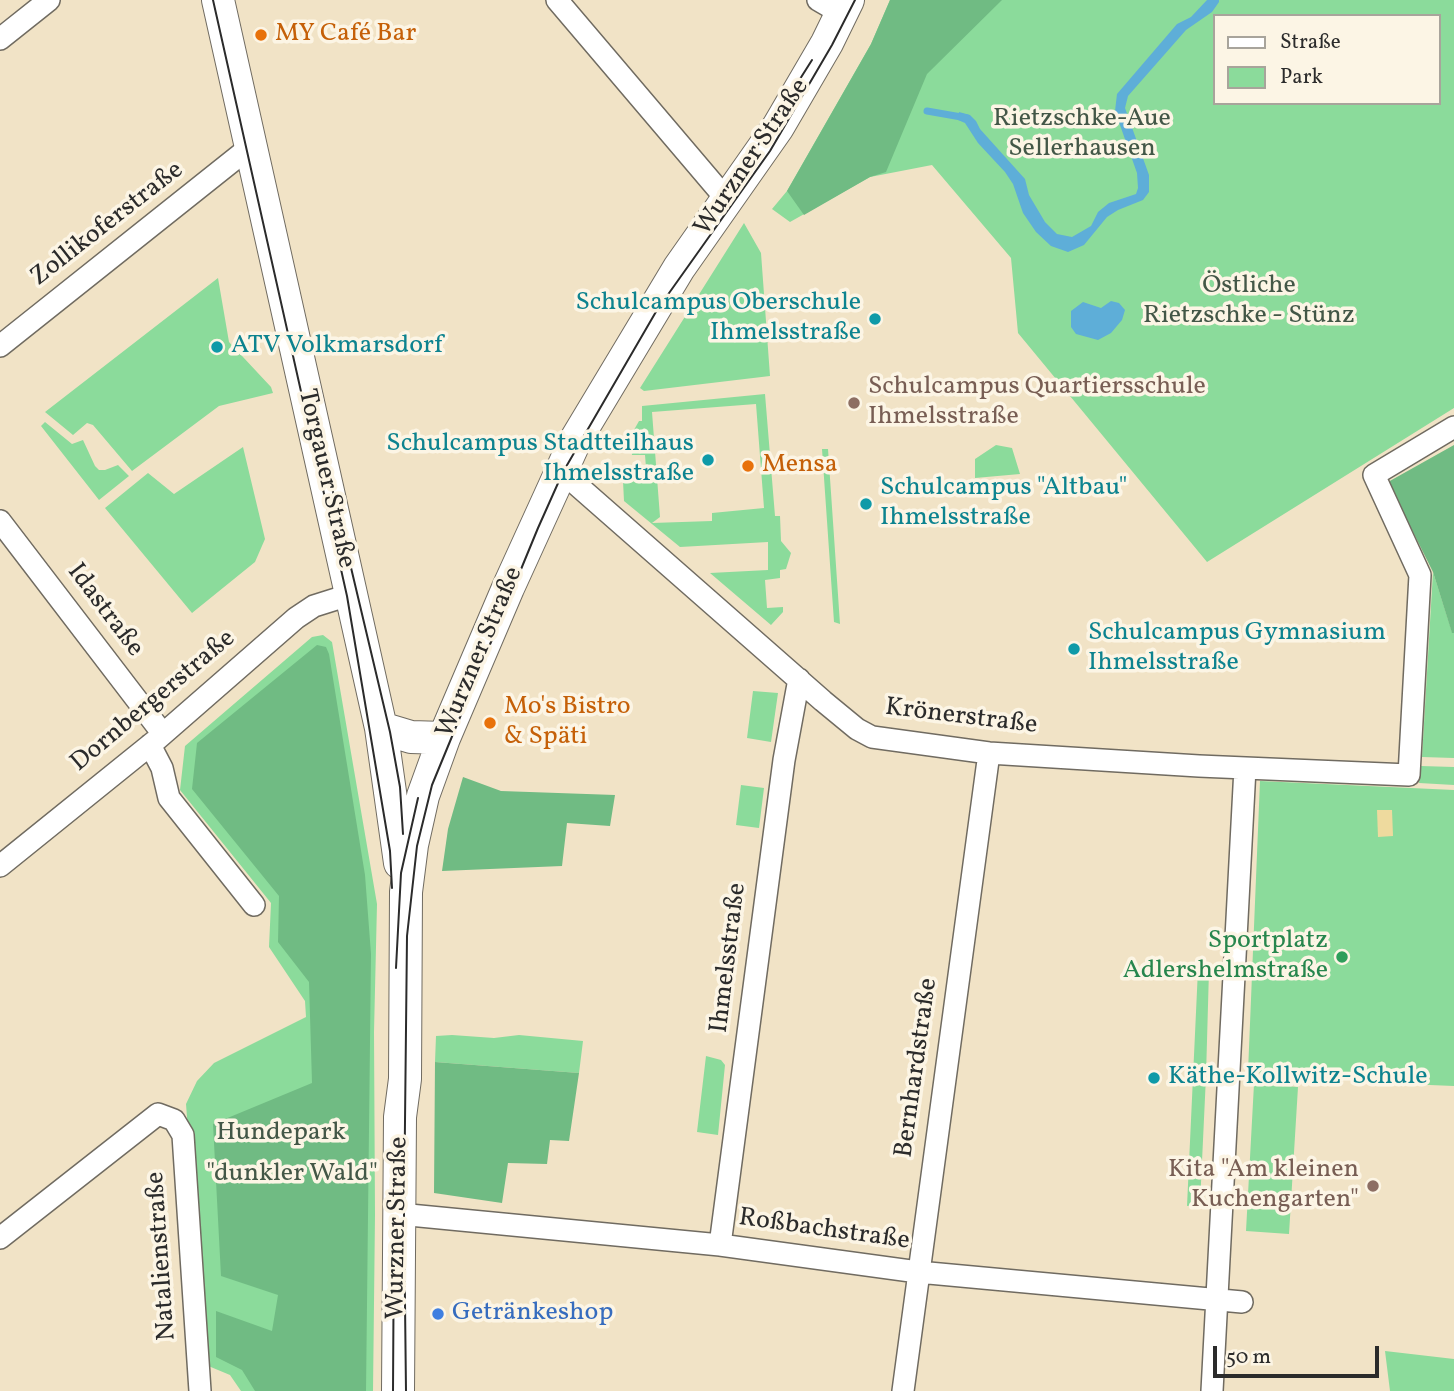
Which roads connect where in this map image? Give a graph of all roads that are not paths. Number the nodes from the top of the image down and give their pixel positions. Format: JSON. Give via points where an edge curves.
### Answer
{"nodes":[{"id":1,"x":49,"y":0,"type":"edge"},
{"id":2,"x":218,"y":0,"type":"edge"},
{"id":3,"x":557,"y":0,"type":"edge"},
{"id":4,"x":836,"y":5,"type":"edge"},
{"id":5,"x":0,"y":39,"type":"edge"},
{"id":6,"x":250,"y":147,"type":"junction"},
{"id":7,"x":727,"y":200,"type":"junction"},
{"id":8,"x":0,"y":346,"type":"edge"},
{"id":9,"x":1454,"y":427,"type":"edge"},
{"id":10,"x":561,"y":471,"type":"junction"},
{"id":11,"x":0,"y":521,"type":"edge"},
{"id":12,"x":352,"y":594,"type":"junction"},
{"id":13,"x":799,"y":679,"type":"junction"},
{"id":14,"x":381,"y":728,"type":"junction"},
{"id":15,"x":444,"y":738,"type":"junction"},
{"id":16,"x":156,"y":740,"type":"junction"},
{"id":17,"x":989,"y":753,"type":"junction"},
{"id":18,"x":1245,"y":768,"type":"junction"},
{"id":19,"x":1,"y":861,"type":"edge"},
{"id":20,"x":254,"y":905,"type":"dead end"},
{"id":21,"x":406,"y":920,"type":"junction"},
{"id":22,"x":399,"y":1214,"type":"junction"},
{"id":23,"x":3,"y":1231,"type":"edge"},
{"id":24,"x":720,"y":1245,"type":"junction"},
{"id":25,"x":918,"y":1272,"type":"junction"},
{"id":26,"x":1217,"y":1300,"type":"junction"},
{"id":27,"x":1242,"y":1302,"type":"dead end"},
{"id":28,"x":200,"y":1391,"type":"edge"},
{"id":29,"x":398,"y":1391,"type":"edge"},
{"id":30,"x":903,"y":1391,"type":"edge"},
{"id":31,"x":1212,"y":1391,"type":"edge"}],
"edges":[{"from":1,"to":5,"type":"street"},
{"from":2,"to":6,"type":"main road","name":"Torgauer Straße"},
{"from":3,"to":7,"type":"street"},
{"from":4,"to":7,"type":"main road","name":"Wurzner Straße","via":[[778,127]]},
{"from":6,"to":8,"type":"street","name":"Zollikoferstraße"},
{"from":6,"to":12,"type":"main road","name":"Torgauer Straße"},
{"from":7,"to":10,"type":"main road","name":"Wurzner Straße","via":[[658,300]]},
{"from":9,"to":18,"type":"street","name":"Krönerstraße","via":[[1374,475],[1420,575],[1409,775]]},
{"from":10,"to":13,"type":"street","name":"Krönerstraße"},
{"from":10,"to":15,"type":"main road","name":"Wurzner Straße"},
{"from":11,"to":16,"type":"street","name":"Idastraße"},
{"from":12,"to":14,"type":"main road","name":"Torgauer Straße"},
{"from":12,"to":16,"type":"street","name":"Dornbergerstraße","via":[[314,606],[296,618]]},
{"from":13,"to":17,"type":"street","name":"Krönerstraße","via":[[872,737]]},
{"from":13,"to":24,"type":"street","name":"Ihmelsstraße"},
{"from":14,"to":15,"type":"main road","via":[[415,738]]},
{"from":14,"to":21,"type":"main road","name":"Torgauer Straße"},
{"from":15,"to":21,"type":"main road","name":"Wurzner Straße","via":[[414,834]]},
{"from":16,"to":19,"type":"street","name":"Dornbergerstraße"},
{"from":16,"to":20,"type":"street","via":[[169,798]]},
{"from":17,"to":18,"type":"street","name":"Krönerstraße"},
{"from":17,"to":25,"type":"street","name":"Bernhardstraße"},
{"from":18,"to":26,"type":"street"},
{"from":21,"to":22,"type":"main road","name":"Wurzner Straße"},
{"from":22,"to":24,"type":"street","name":"Roßbachstraße"},
{"from":22,"to":29,"type":"main road","name":"Wurzner Straße"},
{"from":23,"to":28,"type":"street","name":"Natalienstraße","via":[[158,1114],[174,1120],[183,1135]]},
{"from":24,"to":25,"type":"street","name":"Roßbachstraße"},
{"from":25,"to":26,"type":"street","name":"Roßbachstraße"},
{"from":25,"to":30,"type":"street","name":"Bernhardstraße"},
{"from":26,"to":27,"type":"street","name":"Roßbachstraße"},
{"from":26,"to":31,"type":"street"}]}
